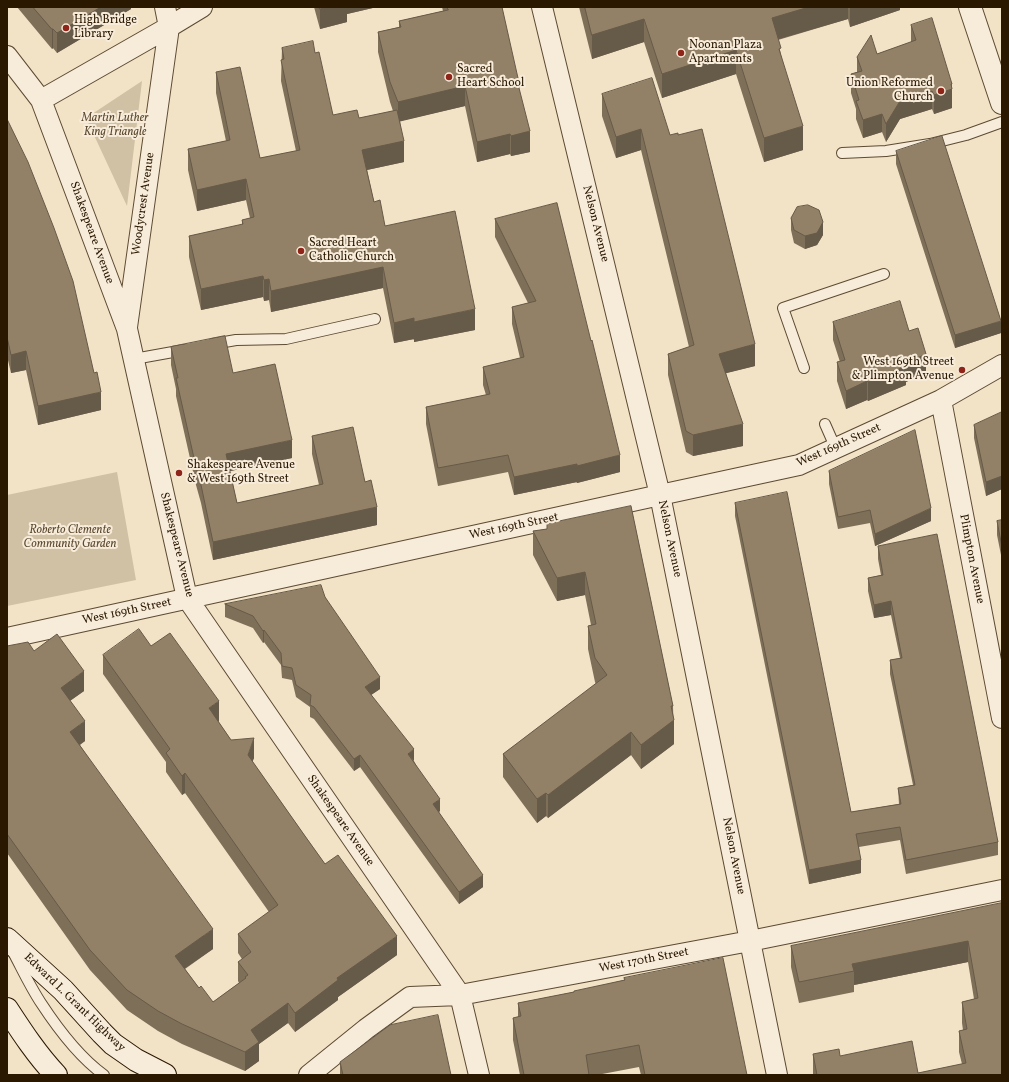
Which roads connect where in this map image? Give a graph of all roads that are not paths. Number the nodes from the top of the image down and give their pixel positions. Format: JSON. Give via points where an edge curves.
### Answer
{"nodes":[{"id":1,"x":165,"y":7,"type":"edge"},
{"id":2,"x":202,"y":7,"type":"edge"},
{"id":3,"x":542,"y":7,"type":"edge"},
{"id":4,"x":970,"y":7,"type":"edge"},
{"id":5,"x":169,"y":27,"type":"junction"},
{"id":6,"x":7,"y":56,"type":"edge"},
{"id":7,"x":41,"y":100,"type":"junction"},
{"id":8,"x":1002,"y":103,"type":"edge"},
{"id":9,"x":1002,"y":122,"type":"edge"},
{"id":10,"x":842,"y":153,"type":"dead end"},
{"id":11,"x":884,"y":274,"type":"dead end"},
{"id":12,"x":374,"y":319,"type":"dead end"},
{"id":13,"x":127,"y":329,"type":"junction"},
{"id":14,"x":206,"y":346,"type":"edge"},
{"id":15,"x":192,"y":348,"type":"edge"},
{"id":16,"x":134,"y":359,"type":"junction"},
{"id":17,"x":1002,"y":365,"type":"edge"},
{"id":18,"x":804,"y":368,"type":"dead end"},
{"id":19,"x":941,"y":400,"type":"junction"},
{"id":20,"x":825,"y":424,"type":"dead end"},
{"id":21,"x":836,"y":448,"type":"junction"},
{"id":22,"x":660,"y":495,"type":"junction"},
{"id":23,"x":187,"y":598,"type":"junction"},
{"id":24,"x":7,"y":638,"type":"edge"},
{"id":25,"x":1002,"y":718,"type":"edge"},
{"id":26,"x":1002,"y":890,"type":"edge"},
{"id":27,"x":7,"y":940,"type":"edge"},
{"id":28,"x":750,"y":941,"type":"junction"},
{"id":29,"x":460,"y":995,"type":"junction"},
{"id":30,"x":7,"y":1009,"type":"edge"},
{"id":31,"x":51,"y":1072,"type":"edge"},
{"id":32,"x":104,"y":1075,"type":"edge"},
{"id":33,"x":165,"y":1075,"type":"edge"},
{"id":34,"x":309,"y":1075,"type":"edge"},
{"id":35,"x":479,"y":1075,"type":"edge"},
{"id":36,"x":777,"y":1075,"type":"edge"}],
"edges":[{"from":1,"to":5,"type":"street","name":"Woodycrest Avenue"},
{"from":2,"to":5,"type":"street"},
{"from":3,"to":22,"type":"street","name":"Nelson Avenue"},
{"from":4,"to":8,"type":"main road"},
{"from":5,"to":7,"type":"street"},
{"from":5,"to":13,"type":"street","name":"Woodycrest Avenue"},
{"from":6,"to":7,"type":"street","name":"Shakespeare Avenue"},
{"from":7,"to":13,"type":"street","name":"Shakespeare Avenue"},
{"from":9,"to":10,"type":"lane","via":[[930,144],[886,151]]},
{"from":11,"to":18,"type":"lane","via":[[784,308]]},
{"from":12,"to":14,"type":"lane","via":[[286,339],[236,340]]},
{"from":13,"to":16,"type":"street","name":"Shakespeare Avenue"},
{"from":15,"to":16,"type":"lane"},
{"from":16,"to":23,"type":"street","name":"Shakespeare Avenue"},
{"from":17,"to":19,"type":"street","name":"West 169th Street"},
{"from":19,"to":21,"type":"street","name":"West 169th Street"},
{"from":19,"to":25,"type":"street","name":"Plimpton Avenue"},
{"from":20,"to":21,"type":"lane"},
{"from":21,"to":22,"type":"street","name":"West 169th Street","via":[[799,466]]},
{"from":22,"to":23,"type":"street","name":"West 169th Street"},
{"from":22,"to":28,"type":"street","name":"Nelson Avenue"},
{"from":23,"to":24,"type":"street","name":"West 169th Street"},
{"from":23,"to":29,"type":"street","name":"Shakespeare Avenue"},
{"from":26,"to":28,"type":"street","name":"West 170th Street"},
{"from":27,"to":32,"type":"lane","name":"Edward L. Grant Highway","via":[[53,1021],[88,1062]]},
{"from":27,"to":33,"type":"main road","name":"Edward L. Grant Highway","via":[[63,990],[113,1044]]},
{"from":28,"to":29,"type":"street","name":"West 170th Street"},
{"from":28,"to":36,"type":"street","name":"Nelson Avenue"},
{"from":29,"to":34,"type":"street","name":"West 170th Street","via":[[410,997]]},
{"from":29,"to":35,"type":"street","name":"Shakespeare Avenue"},
{"from":30,"to":31,"type":"main road"}]}
